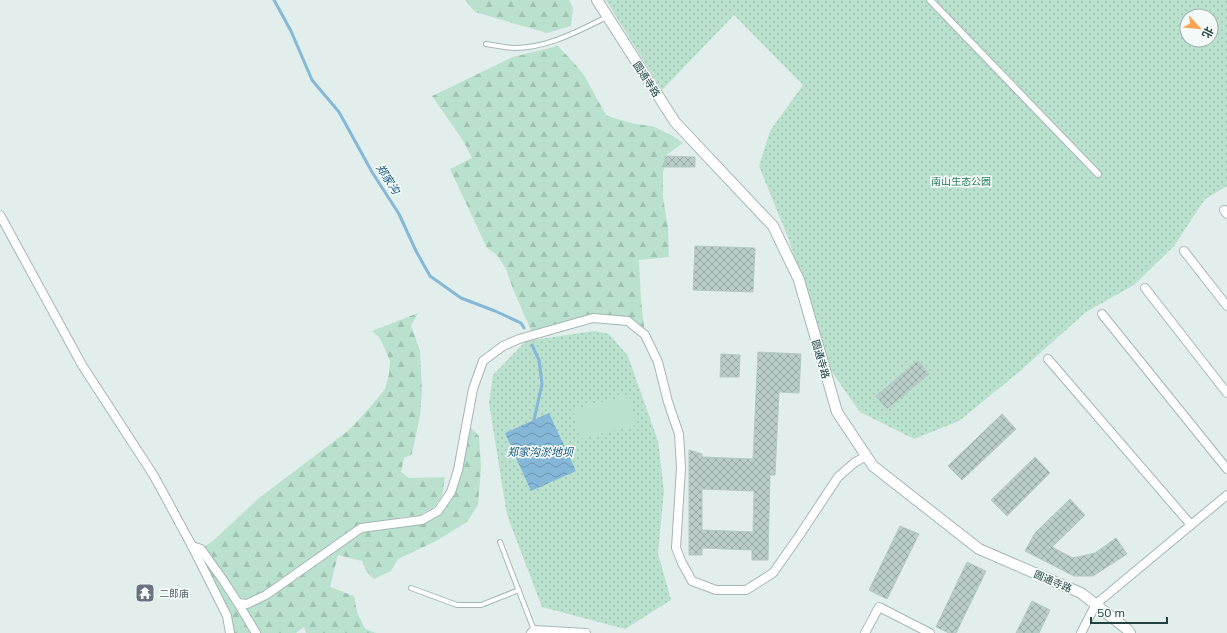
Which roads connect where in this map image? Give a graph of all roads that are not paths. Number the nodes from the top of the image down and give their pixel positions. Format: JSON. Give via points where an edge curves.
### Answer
{"nodes":[{"id":1,"x":597,"y":0,"type":"edge"},
{"id":2,"x":930,"y":0,"type":"edge"},
{"id":3,"x":608,"y":16,"type":"junction"},
{"id":4,"x":486,"y":44,"type":"dead end"},
{"id":5,"x":1098,"y":174,"type":"dead end"},
{"id":6,"x":0,"y":215,"type":"edge"},
{"id":7,"x":1184,"y":251,"type":"dead end"},
{"id":8,"x":1144,"y":288,"type":"dead end"},
{"id":9,"x":1227,"y":306,"type":"edge"},
{"id":10,"x":1102,"y":314,"type":"dead end"},
{"id":11,"x":1048,"y":359,"type":"dead end"},
{"id":12,"x":1227,"y":393,"type":"edge"},
{"id":13,"x":866,"y":456,"type":"junction"},
{"id":14,"x":1227,"y":469,"type":"edge"},
{"id":15,"x":1227,"y":495,"type":"edge"},
{"id":16,"x":1191,"y":525,"type":"junction"},
{"id":17,"x":500,"y":542,"type":"dead end"},
{"id":18,"x":192,"y":546,"type":"junction"},
{"id":19,"x":411,"y":588,"type":"dead end"},
{"id":20,"x":519,"y":590,"type":"junction"},
{"id":21,"x":238,"y":603,"type":"junction"},
{"id":22,"x":1096,"y":604,"type":"junction"},
{"id":23,"x":532,"y":631,"type":"edge"},
{"id":24,"x":230,"y":633,"type":"edge"},
{"id":25,"x":256,"y":633,"type":"edge"},
{"id":26,"x":586,"y":633,"type":"edge"},
{"id":27,"x":865,"y":633,"type":"edge"},
{"id":28,"x":930,"y":633,"type":"edge"},
{"id":29,"x":1081,"y":633,"type":"edge"},
{"id":30,"x":1130,"y":633,"type":"edge"}],
"edges":[{"from":1,"to":3,"type":"street","name":"圆通寺路"},
{"from":2,"to":5,"type":"street"},
{"from":3,"to":4,"type":"lane","via":[[542,45],[514,48]]},
{"from":3,"to":13,"type":"street","name":"圆通寺路","via":[[675,122],[773,226],[799,280],[837,412]]},
{"from":6,"to":18,"type":"street","via":[[82,365],[154,476]]},
{"from":7,"to":9,"type":"street"},
{"from":8,"to":12,"type":"street"},
{"from":10,"to":14,"type":"street"},
{"from":11,"to":16,"type":"street"},
{"from":13,"to":21,"type":"street","via":[[838,476],[773,573],[746,590],[716,590],[692,581],[676,548],[681,468],[679,434],[658,362],[645,335],[628,322],[593,318],[519,339],[503,346],[483,360],[473,389],[458,470],[450,492],[438,511],[422,520],[361,528],[266,595],[247,604]]},
{"from":13,"to":22,"type":"street","name":"圆通寺路","via":[[873,466],[979,549],[1081,593]]},
{"from":15,"to":16,"type":"street"},
{"from":16,"to":22,"type":"street"},
{"from":17,"to":20,"type":"lane"},
{"from":18,"to":21,"type":"street","via":[[201,549]]},
{"from":18,"to":24,"type":"street","via":[[227,616]]},
{"from":19,"to":20,"type":"lane","via":[[456,605],[481,605]]},
{"from":20,"to":23,"type":"lane"},
{"from":21,"to":25,"type":"street"},
{"from":22,"to":29,"type":"street"},
{"from":22,"to":30,"type":"street","name":"圆通寺路"},
{"from":23,"to":26,"type":"street"},
{"from":27,"to":28,"type":"street","via":[[879,606]]}]}
